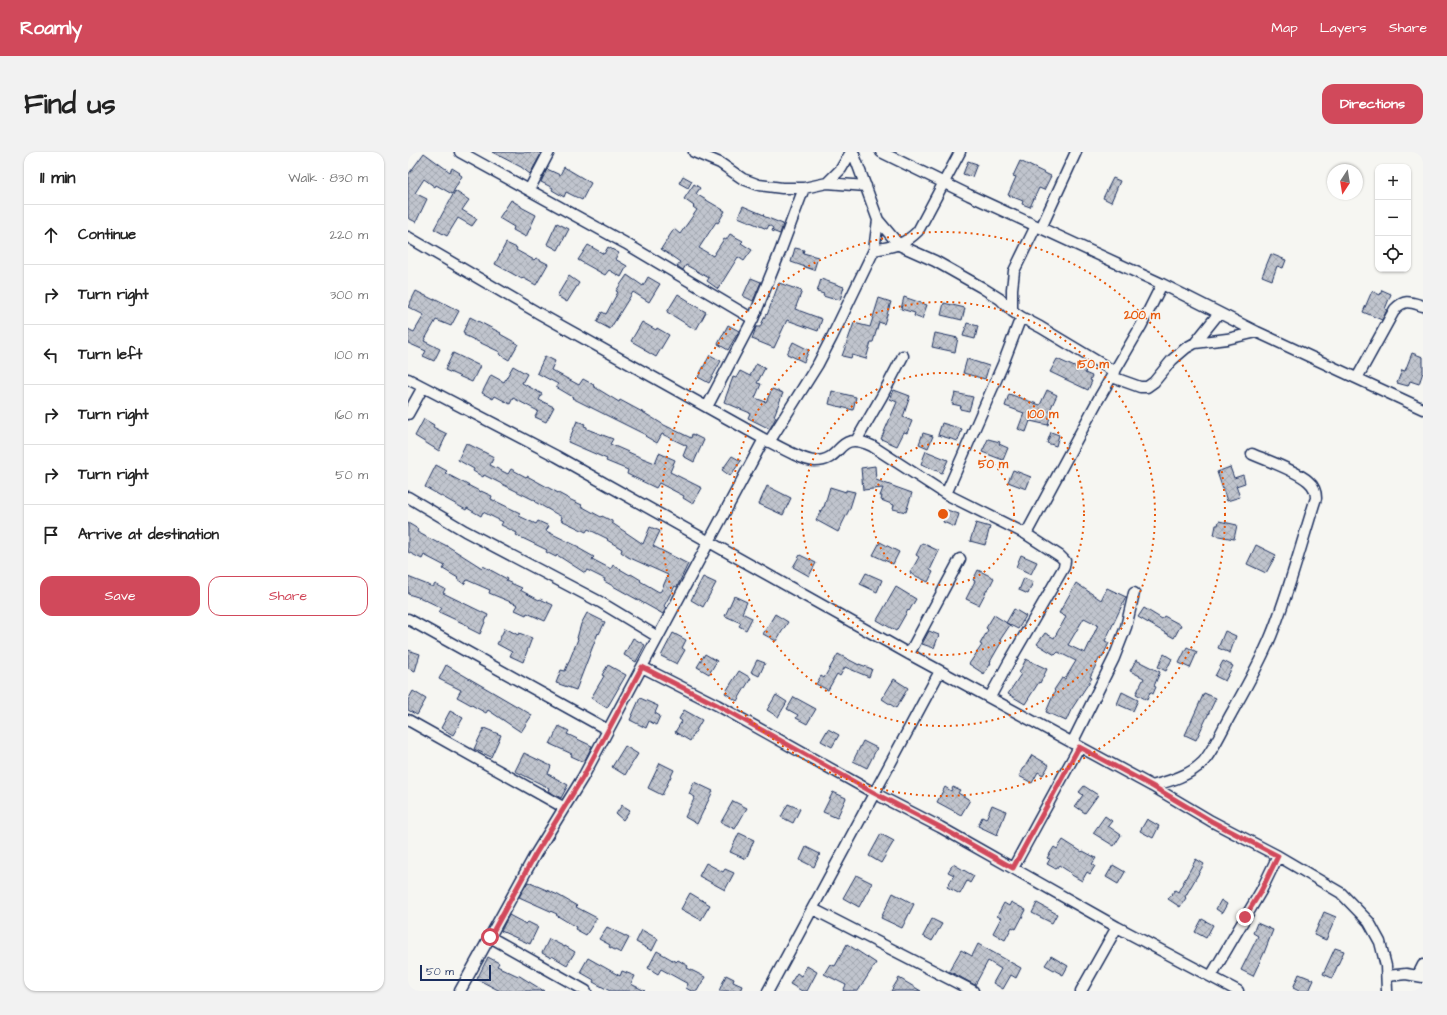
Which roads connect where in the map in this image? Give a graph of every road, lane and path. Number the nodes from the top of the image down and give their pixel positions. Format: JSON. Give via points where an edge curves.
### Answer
{"nodes":[{"id":1,"x":460,"y":152,"type":"edge"},
{"id":2,"x":549,"y":152,"type":"edge"},
{"id":3,"x":694,"y":152,"type":"edge"},
{"id":4,"x":852,"y":152,"type":"edge"},
{"id":5,"x":881,"y":152,"type":"edge"},
{"id":6,"x":960,"y":152,"type":"edge"},
{"id":7,"x":1076,"y":152,"type":"edge"},
{"id":8,"x":943,"y":182,"type":"junction"},
{"id":9,"x":827,"y":183,"type":"junction"},
{"id":10,"x":866,"y":186,"type":"junction"},
{"id":11,"x":804,"y":188,"type":"junction"},
{"id":12,"x":529,"y":190,"type":"junction"},
{"id":13,"x":878,"y":220,"type":"junction"},
{"id":14,"x":1039,"y":227,"type":"junction"},
{"id":15,"x":408,"y":237,"type":"edge"},
{"id":16,"x":899,"y":245,"type":"junction"},
{"id":17,"x":874,"y":250,"type":"junction"},
{"id":18,"x":1162,"y":284,"type":"junction"},
{"id":19,"x":1423,"y":306,"type":"edge"},
{"id":20,"x":1012,"y":310,"type":"junction"},
{"id":21,"x":1219,"y":313,"type":"junction"},
{"id":22,"x":1022,"y":317,"type":"junction"},
{"id":23,"x":753,"y":319,"type":"junction"},
{"id":24,"x":1257,"y":332,"type":"junction"},
{"id":25,"x":1194,"y":343,"type":"junction"},
{"id":26,"x":903,"y":356,"type":"dead end"},
{"id":27,"x":1113,"y":375,"type":"junction"},
{"id":28,"x":1357,"y":378,"type":"junction"},
{"id":29,"x":408,"y":379,"type":"edge"},
{"id":30,"x":423,"y":387,"type":"junction"},
{"id":31,"x":707,"y":407,"type":"junction"},
{"id":32,"x":1423,"y":409,"type":"edge"},
{"id":33,"x":408,"y":414,"type":"edge"},
{"id":34,"x":767,"y":440,"type":"junction"},
{"id":35,"x":856,"y":441,"type":"junction"},
{"id":36,"x":1252,"y":454,"type":"dead end"},
{"id":37,"x":946,"y":494,"type":"junction"},
{"id":38,"x":408,"y":497,"type":"edge"},
{"id":39,"x":1026,"y":534,"type":"junction"},
{"id":40,"x":709,"y":543,"type":"junction"},
{"id":41,"x":960,"y":560,"type":"dead end"},
{"id":42,"x":1134,"y":593,"type":"dead end"},
{"id":43,"x":408,"y":619,"type":"edge"},
{"id":44,"x":658,"y":637,"type":"junction"},
{"id":45,"x":909,"y":654,"type":"junction"},
{"id":46,"x":642,"y":667,"type":"junction"},
{"id":47,"x":940,"y":671,"type":"junction"},
{"id":48,"x":990,"y":697,"type":"junction"},
{"id":49,"x":408,"y":720,"type":"edge"},
{"id":50,"x":608,"y":730,"type":"junction"},
{"id":51,"x":1076,"y":745,"type":"junction"},
{"id":52,"x":1152,"y":786,"type":"junction"},
{"id":53,"x":874,"y":793,"type":"junction"},
{"id":54,"x":563,"y":807,"type":"junction"},
{"id":55,"x":1278,"y":856,"type":"junction"},
{"id":56,"x":1013,"y":868,"type":"junction"},
{"id":57,"x":813,"y":909,"type":"junction"},
{"id":58,"x":1117,"y":927,"type":"junction"},
{"id":59,"x":490,"y":937,"type":"junction"},
{"id":60,"x":1423,"y":965,"type":"edge"},
{"id":61,"x":1211,"y":976,"type":"junction"},
{"id":62,"x":1387,"y":976,"type":"junction"},
{"id":63,"x":1420,"y":976,"type":"edge"},
{"id":64,"x":772,"y":990,"type":"edge"},
{"id":65,"x":460,"y":991,"type":"edge"},
{"id":66,"x":586,"y":991,"type":"edge"},
{"id":67,"x":973,"y":991,"type":"edge"},
{"id":68,"x":1081,"y":991,"type":"edge"},
{"id":69,"x":1238,"y":991,"type":"edge"},
{"id":70,"x":1387,"y":991,"type":"edge"}],
"edges":[{"from":1,"to":12,"type":"street"},
{"from":2,"to":12,"type":"street"},
{"from":3,"to":11,"type":"street","via":[[720,163],[743,179],[760,185]]},
{"from":4,"to":9,"type":"street","via":[[841,169]]},
{"from":4,"to":10,"type":"street"},
{"from":5,"to":8,"type":"street"},
{"from":6,"to":8,"type":"street"},
{"from":7,"to":14,"type":"street"},
{"from":8,"to":14,"type":"street"},
{"from":8,"to":16,"type":"street","via":[[918,231]]},
{"from":9,"to":10,"type":"street"},
{"from":9,"to":11,"type":"street"},
{"from":10,"to":13,"type":"street"},
{"from":11,"to":23,"type":"street"},
{"from":12,"to":23,"type":"street"},
{"from":13,"to":16,"type":"street"},
{"from":13,"to":17,"type":"street"},
{"from":14,"to":18,"type":"street"},
{"from":14,"to":20,"type":"street","via":[[1014,272]]},
{"from":15,"to":31,"type":"street"},
{"from":16,"to":17,"type":"street"},
{"from":16,"to":20,"type":"street","via":[[935,261],[981,287]]},
{"from":17,"to":34,"type":"street","via":[[818,364]]},
{"from":18,"to":21,"type":"street"},
{"from":18,"to":27,"type":"street","via":[[1142,326]]},
{"from":19,"to":28,"type":"street","via":[[1405,302],[1395,309]]},
{"from":20,"to":22,"type":"street"},
{"from":21,"to":24,"type":"street"},
{"from":21,"to":25,"type":"street"},
{"from":22,"to":27,"type":"street"},
{"from":22,"to":37,"type":"street"},
{"from":23,"to":31,"type":"street"},
{"from":24,"to":25,"type":"street"},
{"from":24,"to":28,"type":"street"},
{"from":25,"to":27,"type":"street","via":[[1172,360],[1147,387]]},
{"from":26,"to":35,"type":"street"},
{"from":27,"to":39,"type":"street"},
{"from":28,"to":32,"type":"street"},
{"from":29,"to":30,"type":"street"},
{"from":30,"to":33,"type":"street"},
{"from":30,"to":40,"type":"street","via":[[556,456]]},
{"from":31,"to":34,"type":"street"},
{"from":34,"to":35,"type":"street","via":[[814,461],[833,456],[844,444]]},
{"from":34,"to":40,"type":"street"},
{"from":35,"to":37,"type":"street","via":[[872,446]]},
{"from":36,"to":52,"type":"street","via":[[1308,481],[1316,492],[1316,498],[1282,608],[1270,638],[1212,747],[1196,768]]},
{"from":37,"to":39,"type":"street"},
{"from":38,"to":44,"type":"street","via":[[466,531],[600,602]]},
{"from":39,"to":48,"type":"street","via":[[1060,556],[1065,561],[1064,567]]},
{"from":40,"to":44,"type":"street"},
{"from":40,"to":45,"type":"street"},
{"from":41,"to":45,"type":"street"},
{"from":42,"to":51,"type":"street","via":[[1126,627]]},
{"from":43,"to":50,"type":"street"},
{"from":44,"to":46,"type":"street"},
{"from":45,"to":47,"type":"street"},
{"from":46,"to":50,"type":"street"},
{"from":46,"to":53,"type":"street","via":[[717,705]]},
{"from":47,"to":48,"type":"street"},
{"from":47,"to":53,"type":"street"},
{"from":48,"to":51,"type":"street"},
{"from":49,"to":54,"type":"street"},
{"from":50,"to":54,"type":"street","via":[[583,777]]},
{"from":51,"to":52,"type":"street"},
{"from":51,"to":56,"type":"street"},
{"from":52,"to":55,"type":"street"},
{"from":53,"to":56,"type":"street"},
{"from":53,"to":57,"type":"street"},
{"from":54,"to":59,"type":"street"},
{"from":55,"to":61,"type":"street","via":[[1261,891]]},
{"from":55,"to":62,"type":"street","via":[[1341,893],[1369,922],[1380,942]]},
{"from":56,"to":58,"type":"street"},
{"from":57,"to":64,"type":"street"},
{"from":57,"to":67,"type":"street"},
{"from":58,"to":61,"type":"street"},
{"from":58,"to":68,"type":"street"},
{"from":59,"to":65,"type":"street"},
{"from":59,"to":66,"type":"street"},
{"from":60,"to":63,"type":"street"},
{"from":61,"to":69,"type":"street"},
{"from":62,"to":63,"type":"street"},
{"from":62,"to":70,"type":"street"}]}
